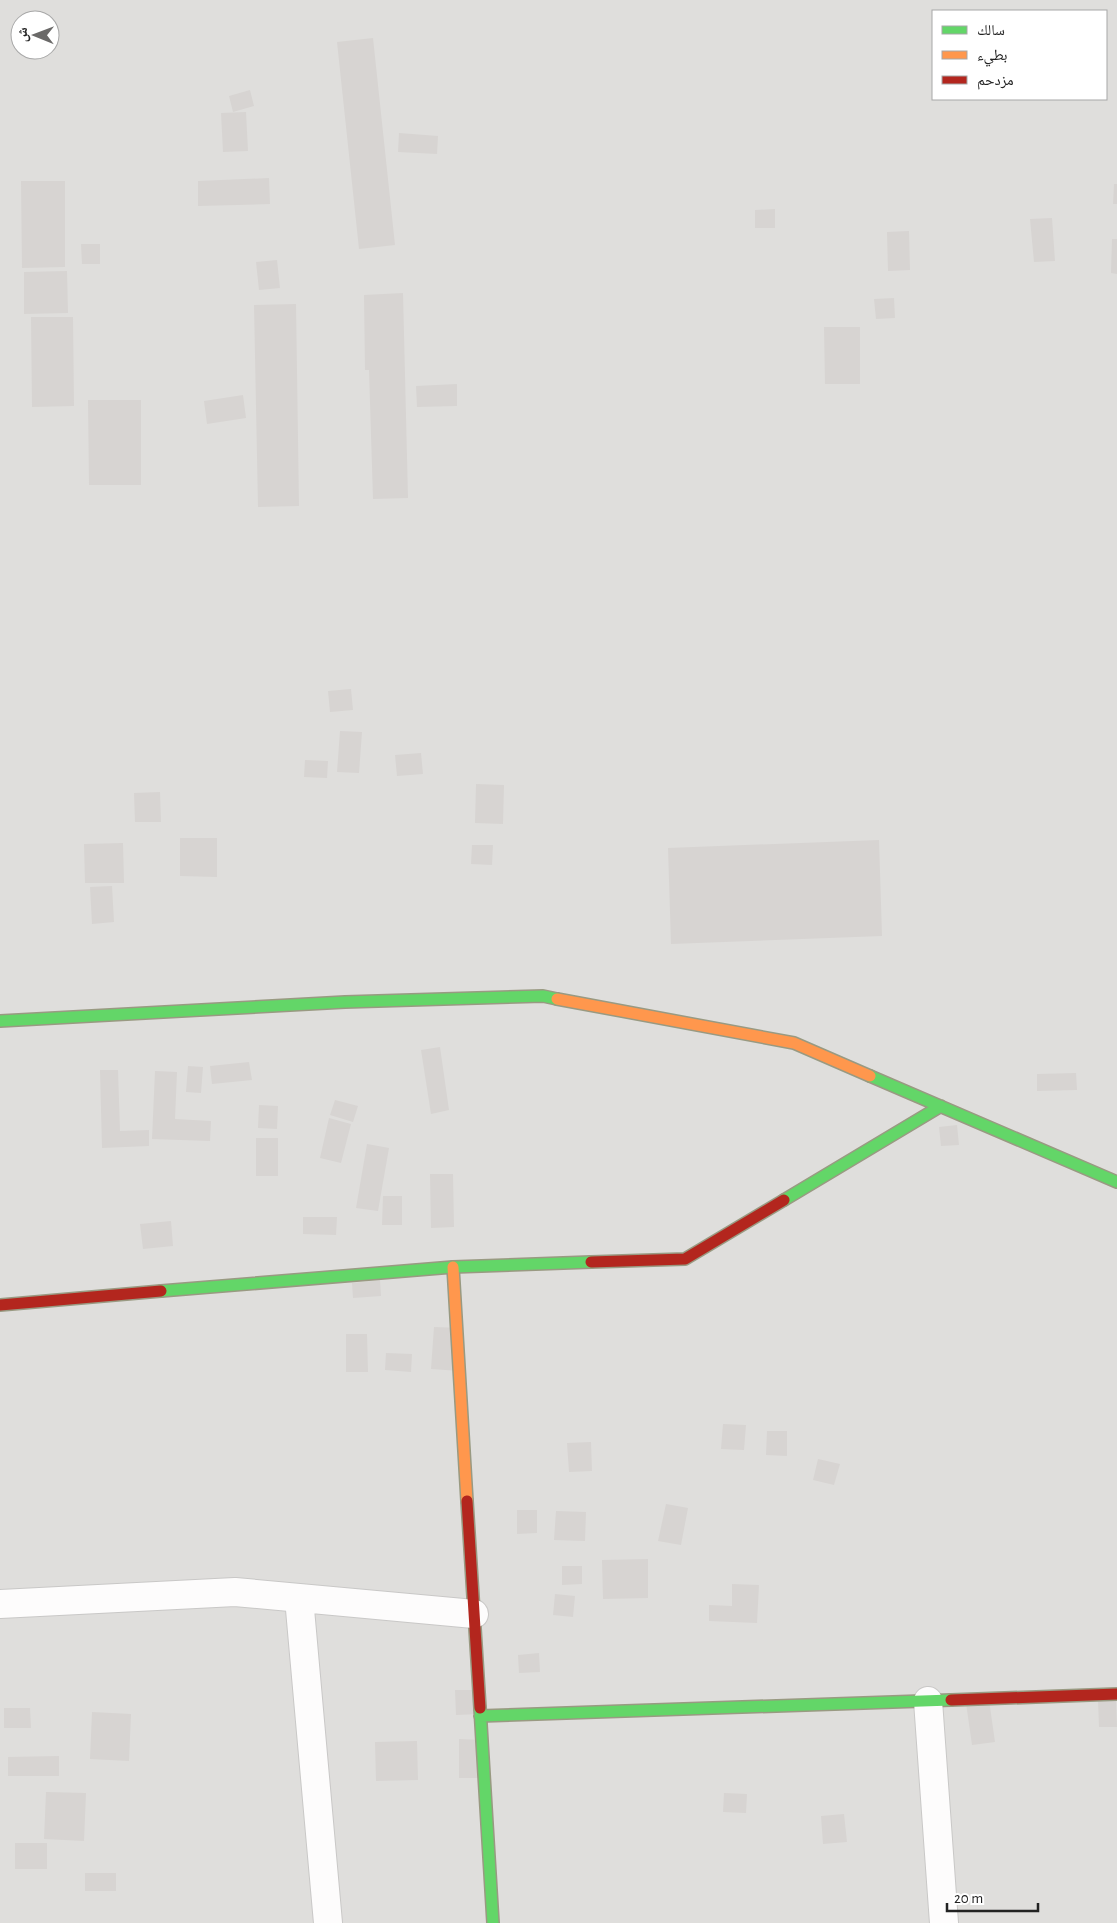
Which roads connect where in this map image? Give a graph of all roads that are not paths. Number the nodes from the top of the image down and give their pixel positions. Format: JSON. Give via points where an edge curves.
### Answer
{"nodes":[{"id":1,"x":0,"y":1021,"type":"edge"},
{"id":2,"x":941,"y":1106,"type":"junction"},
{"id":3,"x":1117,"y":1182,"type":"edge"},
{"id":4,"x":453,"y":1267,"type":"junction"},
{"id":5,"x":0,"y":1304,"type":"edge"},
{"id":6,"x":299,"y":1598,"type":"junction"},
{"id":7,"x":0,"y":1604,"type":"edge"},
{"id":8,"x":474,"y":1614,"type":"junction"},
{"id":9,"x":1117,"y":1694,"type":"edge"},
{"id":10,"x":928,"y":1701,"type":"junction"},
{"id":11,"x":480,"y":1716,"type":"junction"},
{"id":12,"x":328,"y":1923,"type":"edge"},
{"id":13,"x":493,"y":1923,"type":"edge"},
{"id":14,"x":944,"y":1923,"type":"edge"}],
"edges":[{"from":1,"to":2,"type":"street","via":[[345,1002],[543,996],[794,1043]]},
{"from":2,"to":3,"type":"street"},
{"from":2,"to":4,"type":"street","via":[[685,1259]]},
{"from":4,"to":5,"type":"street"},
{"from":4,"to":8,"type":"street"},
{"from":6,"to":7,"type":"street","via":[[235,1592]]},
{"from":6,"to":8,"type":"street"},
{"from":6,"to":12,"type":"street"},
{"from":8,"to":11,"type":"street"},
{"from":9,"to":10,"type":"street"},
{"from":10,"to":11,"type":"street"},
{"from":10,"to":14,"type":"street"},
{"from":11,"to":13,"type":"street"}]}
